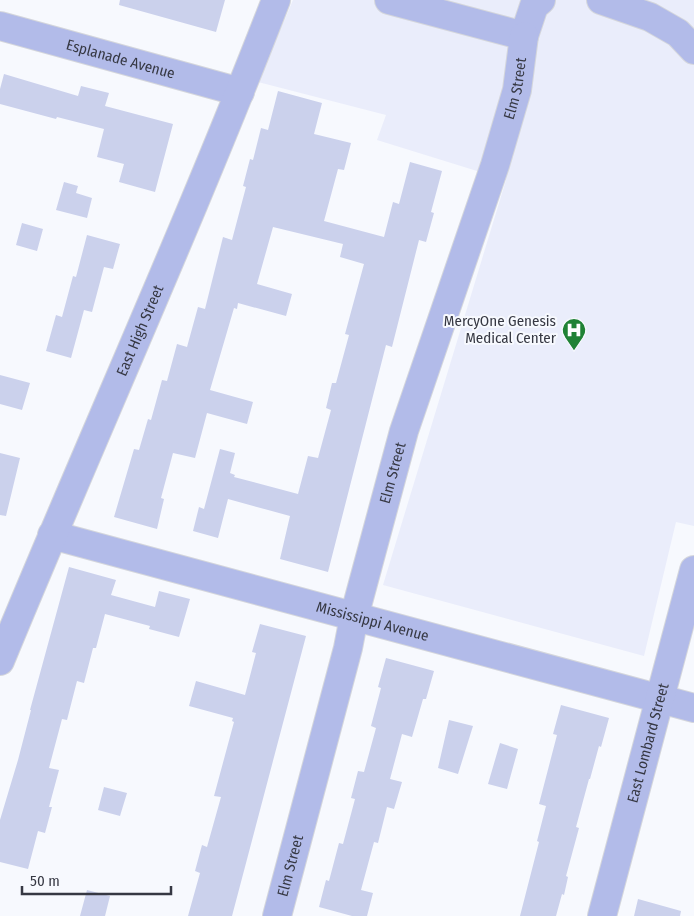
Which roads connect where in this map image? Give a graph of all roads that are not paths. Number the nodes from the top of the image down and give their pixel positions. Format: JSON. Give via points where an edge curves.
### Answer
{"nodes":[{"id":1,"x":276,"y":0,"type":"edge"},
{"id":2,"x":389,"y":0,"type":"edge"},
{"id":3,"x":540,"y":0,"type":"edge"},
{"id":4,"x":601,"y":0,"type":"edge"},
{"id":5,"x":0,"y":26,"type":"edge"},
{"id":6,"x":524,"y":36,"type":"junction"},
{"id":7,"x":694,"y":50,"type":"edge"},
{"id":8,"x":240,"y":92,"type":"junction"},
{"id":9,"x":52,"y":535,"type":"junction"},
{"id":10,"x":694,"y":570,"type":"edge"},
{"id":11,"x":354,"y":616,"type":"junction"},
{"id":12,"x":0,"y":661,"type":"edge"},
{"id":13,"x":659,"y":698,"type":"junction"},
{"id":14,"x":694,"y":708,"type":"edge"},
{"id":15,"x":277,"y":916,"type":"edge"},
{"id":16,"x":602,"y":916,"type":"edge"}],
"edges":[{"from":1,"to":8,"type":"street","name":"East High Street"},
{"from":2,"to":6,"type":"street"},
{"from":3,"to":6,"type":"street","name":"Elm Street","via":[[534,6]]},
{"from":4,"to":7,"type":"street","via":[[650,17],[678,32]]},
{"from":5,"to":8,"type":"street","name":"Esplanade Avenue"},
{"from":6,"to":11,"type":"street","name":"Elm Street","via":[[517,90],[495,165],[404,431]]},
{"from":8,"to":9,"type":"street","name":"East High Street"},
{"from":9,"to":11,"type":"street","name":"Mississippi Avenue"},
{"from":9,"to":12,"type":"street","name":"East High Street"},
{"from":10,"to":13,"type":"street","name":"East Lombard Street"},
{"from":11,"to":13,"type":"street","name":"Mississippi Avenue"},
{"from":11,"to":15,"type":"street","name":"Elm Street"},
{"from":13,"to":14,"type":"street","name":"Mississippi Avenue"},
{"from":13,"to":16,"type":"street","name":"East Lombard Street"}]}
